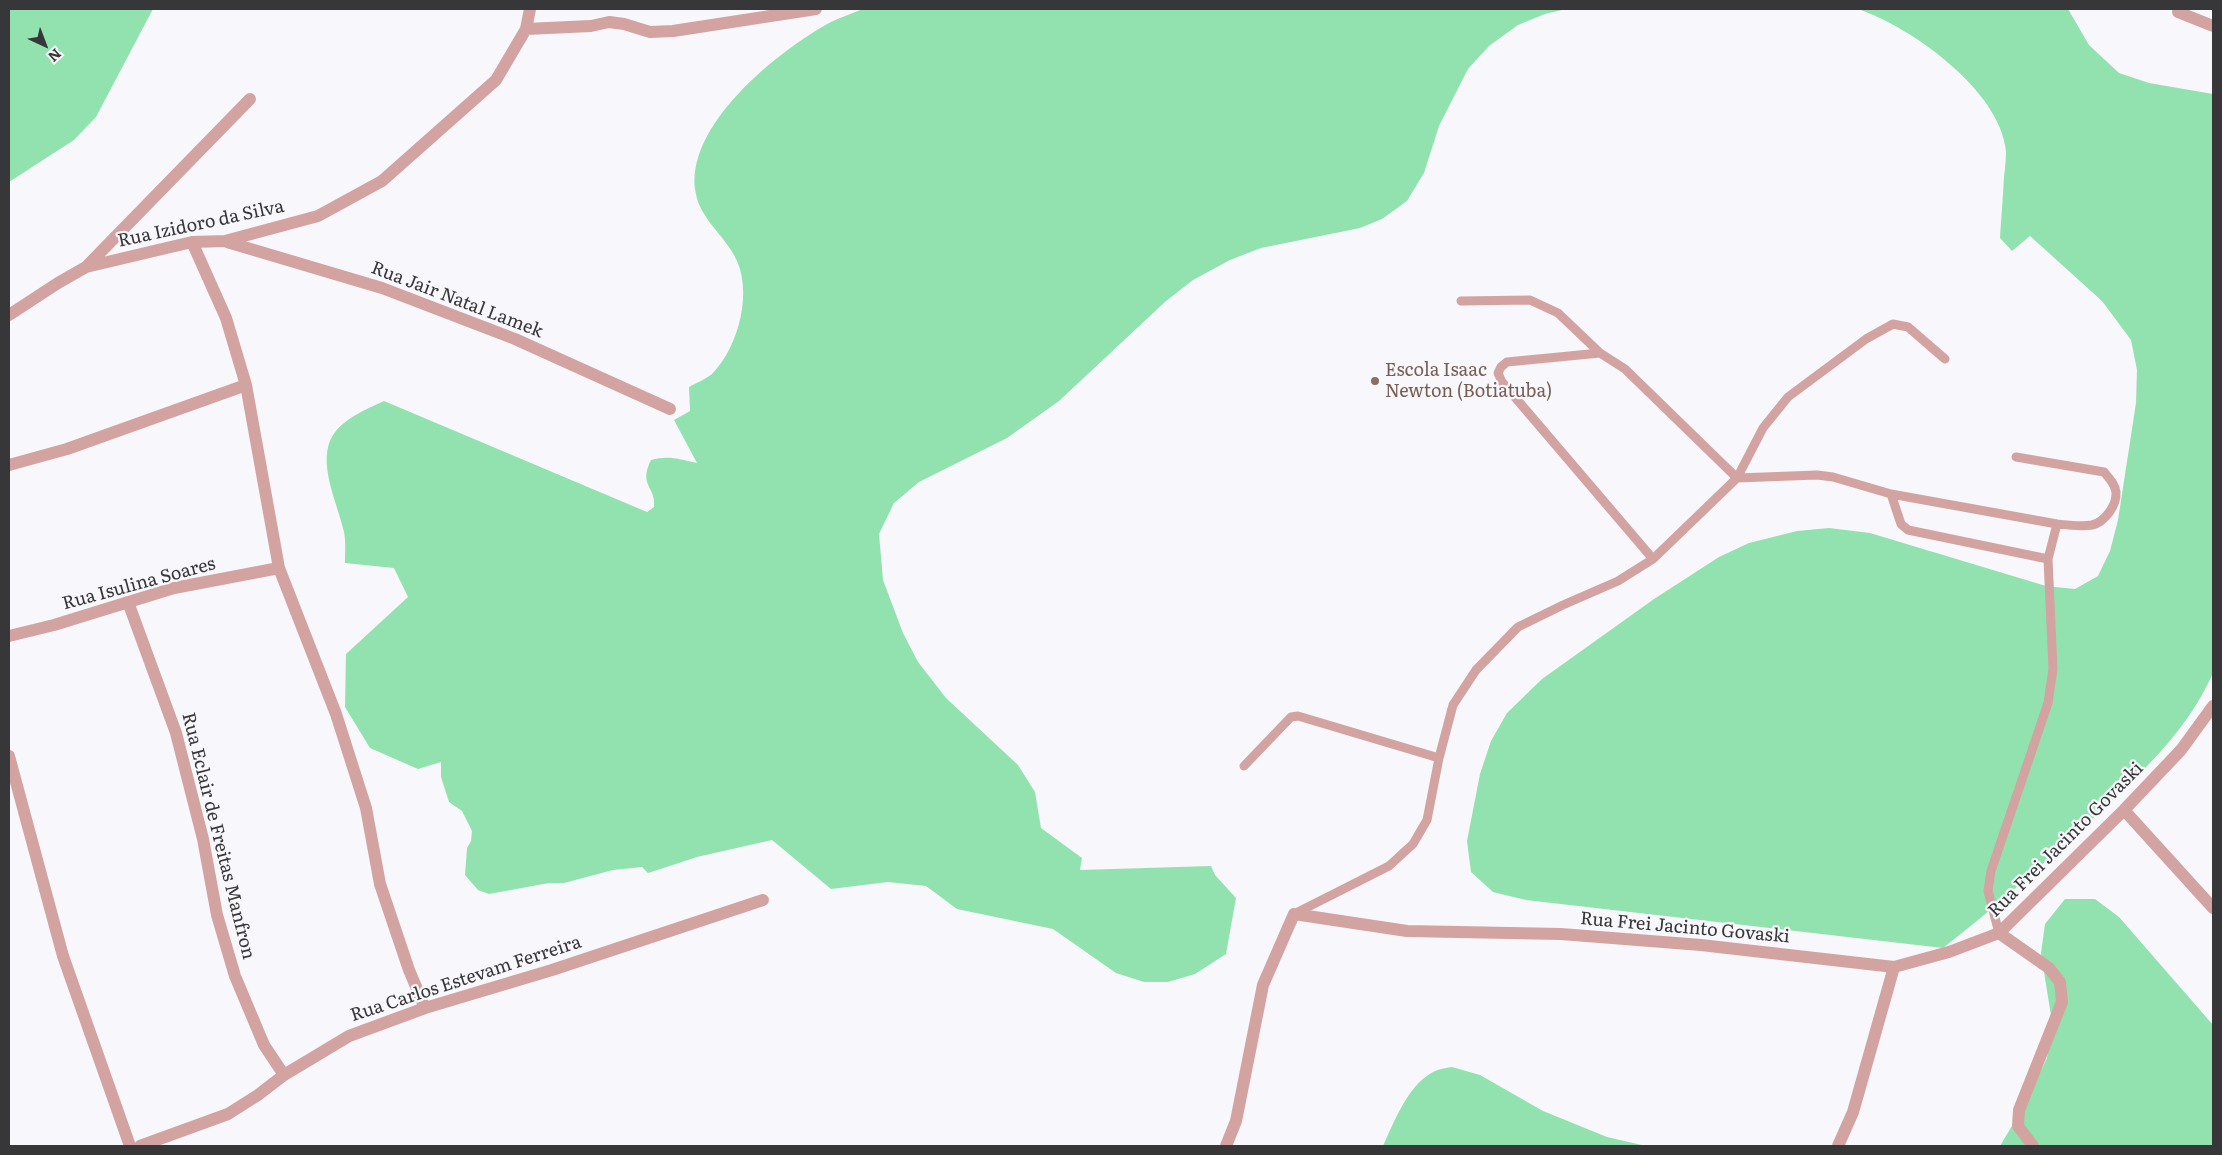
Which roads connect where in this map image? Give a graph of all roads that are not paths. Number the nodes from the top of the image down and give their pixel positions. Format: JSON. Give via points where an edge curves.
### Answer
{"nodes":[{"id":1,"x":530,"y":9,"type":"edge"},
{"id":2,"x":816,"y":9,"type":"edge"},
{"id":3,"x":2178,"y":12,"type":"dead end"},
{"id":4,"x":2213,"y":26,"type":"edge"},
{"id":5,"x":526,"y":29,"type":"junction"},
{"id":6,"x":250,"y":99,"type":"dead end"},
{"id":7,"x":225,"y":241,"type":"junction"},
{"id":8,"x":192,"y":242,"type":"junction"},
{"id":9,"x":86,"y":267,"type":"junction"},
{"id":10,"x":1461,"y":301,"type":"dead end"},
{"id":11,"x":9,"y":315,"type":"edge"},
{"id":12,"x":1600,"y":352,"type":"junction"},
{"id":13,"x":1945,"y":360,"type":"dead end"},
{"id":14,"x":246,"y":385,"type":"junction"},
{"id":15,"x":670,"y":409,"type":"dead end"},
{"id":16,"x":2016,"y":457,"type":"dead end"},
{"id":17,"x":9,"y":465,"type":"edge"},
{"id":18,"x":1737,"y":478,"type":"junction"},
{"id":19,"x":1891,"y":494,"type":"junction"},
{"id":20,"x":2056,"y":524,"type":"junction"},
{"id":21,"x":1654,"y":559,"type":"junction"},
{"id":22,"x":2048,"y":559,"type":"junction"},
{"id":23,"x":279,"y":568,"type":"junction"},
{"id":24,"x":128,"y":602,"type":"junction"},
{"id":25,"x":9,"y":636,"type":"edge"},
{"id":26,"x":2213,"y":706,"type":"edge"},
{"id":27,"x":9,"y":756,"type":"edge"},
{"id":28,"x":1439,"y":758,"type":"junction"},
{"id":29,"x":1244,"y":766,"type":"dead end"},
{"id":30,"x":2124,"y":810,"type":"junction"},
{"id":31,"x":763,"y":900,"type":"dead end"},
{"id":32,"x":2213,"y":908,"type":"edge"},
{"id":33,"x":1294,"y":914,"type":"junction"},
{"id":34,"x":1999,"y":933,"type":"junction"},
{"id":35,"x":1894,"y":967,"type":"junction"},
{"id":36,"x":425,"y":1008,"type":"junction"},
{"id":37,"x":284,"y":1075,"type":"junction"},
{"id":38,"x":130,"y":1146,"type":"edge"},
{"id":39,"x":140,"y":1146,"type":"edge"},
{"id":40,"x":1226,"y":1146,"type":"edge"},
{"id":41,"x":1838,"y":1146,"type":"edge"},
{"id":42,"x":2032,"y":1146,"type":"edge"}],
"edges":[{"from":1,"to":5,"type":"street","name":"Rua Izidoro da Silva"},
{"from":2,"to":5,"type":"street","via":[[673,31],[650,32],[609,22]]},
{"from":3,"to":4,"type":"street"},
{"from":5,"to":7,"type":"street","name":"Rua Izidoro da Silva","via":[[496,80],[382,181],[318,216]]},
{"from":6,"to":9,"type":"street"},
{"from":7,"to":8,"type":"street","name":"Rua Izidoro da Silva"},
{"from":7,"to":15,"type":"street","name":"Rua Jair Natal Lamek","via":[[382,288],[515,339]]},
{"from":8,"to":9,"type":"street","name":"Rua Izidoro da Silva"},
{"from":8,"to":14,"type":"street","via":[[226,318]]},
{"from":9,"to":11,"type":"street","name":"Rua Izidoro da Silva"},
{"from":10,"to":12,"type":"lane","via":[[1530,300],[1558,313]]},
{"from":12,"to":18,"type":"lane","via":[[1625,370]]},
{"from":12,"to":21,"type":"lane","via":[[1507,362],[1498,373],[1502,382]]},
{"from":13,"to":18,"type":"lane","via":[[1908,327],[1893,324],[1788,398],[1763,428]]},
{"from":14,"to":17,"type":"street","via":[[67,449]]},
{"from":14,"to":23,"type":"street"},
{"from":16,"to":20,"type":"lane","via":[[2104,472],[2111,481],[2116,492],[2112,507],[2104,518],[2092,525]]},
{"from":18,"to":19,"type":"lane","via":[[1817,475]]},
{"from":18,"to":21,"type":"lane"},
{"from":19,"to":20,"type":"lane"},
{"from":19,"to":22,"type":"lane","via":[[1901,524],[1908,530]]},
{"from":20,"to":22,"type":"lane"},
{"from":21,"to":28,"type":"lane","via":[[1618,581],[1518,627],[1476,670],[1453,705]]},
{"from":22,"to":34,"type":"lane","via":[[2053,669],[2048,703],[1991,871],[1988,890]]},
{"from":23,"to":24,"type":"street","name":"Rua Isulina Soares","via":[[174,588]]},
{"from":23,"to":36,"type":"street","via":[[336,714],[366,808],[380,884]]},
{"from":24,"to":25,"type":"street","name":"Rua Isulina Soares"},
{"from":24,"to":37,"type":"street","name":"Rua Eclair de Freitas Manfron","via":[[176,733],[203,839],[217,915],[235,976],[264,1045]]},
{"from":26,"to":30,"type":"street","name":"Rua Frei Jacinto Govaski","via":[[2181,750]]},
{"from":27,"to":38,"type":"street","via":[[63,956]]},
{"from":28,"to":29,"type":"lane","via":[[1298,716],[1291,717]]},
{"from":28,"to":33,"type":"lane","via":[[1427,820],[1413,844],[1389,866]]},
{"from":30,"to":32,"type":"street"},
{"from":30,"to":34,"type":"street","name":"Rua Frei Jacinto Govaski"},
{"from":31,"to":36,"type":"street","name":"Rua Carlos Estevam Ferreira"},
{"from":33,"to":35,"type":"street","name":"Rua Frei Jacinto Govaski","via":[[1407,930],[1561,934],[1701,944]]},
{"from":33,"to":40,"type":"street","via":[[1263,985],[1236,1121]]},
{"from":34,"to":35,"type":"street","name":"Rua Frei Jacinto Govaski","via":[[1949,952]]},
{"from":34,"to":42,"type":"street","via":[[2049,968],[2060,982],[2062,1002],[2019,1110],[2018,1126]]},
{"from":35,"to":41,"type":"street","via":[[1853,1112]]},
{"from":36,"to":37,"type":"street","name":"Rua Carlos Estevam Ferreira","via":[[349,1036]]},
{"from":37,"to":39,"type":"street","name":"Rua Carlos Estevam Ferreira","via":[[228,1114]]}]}
